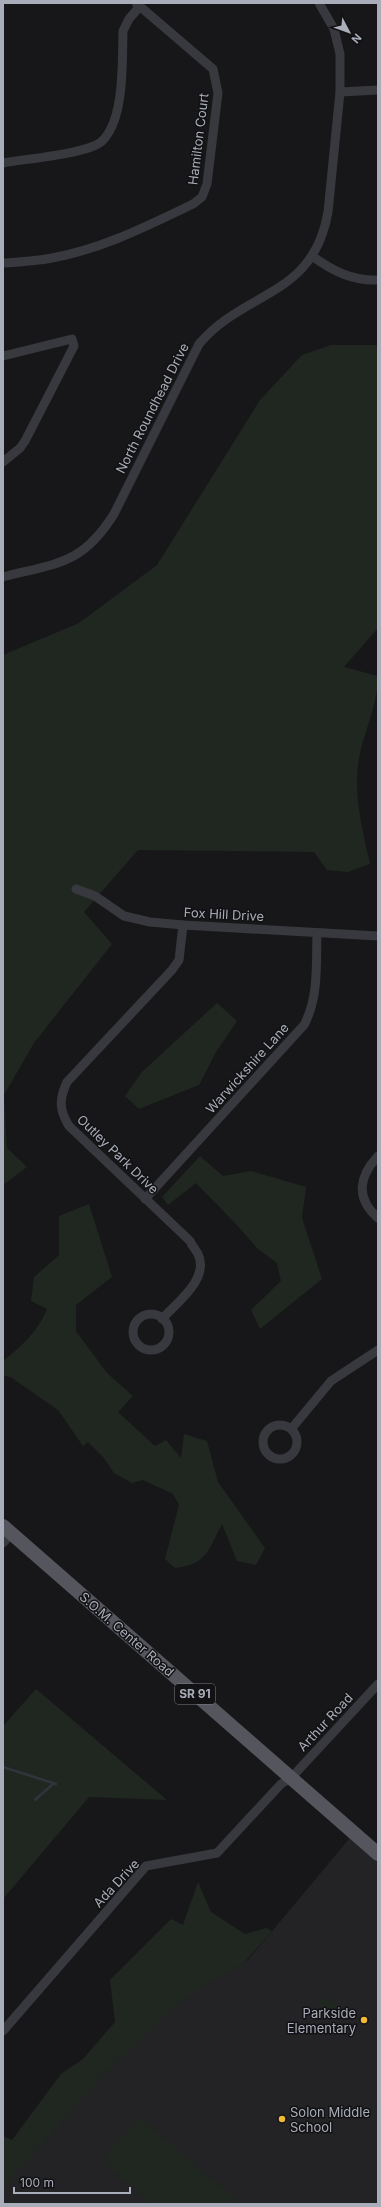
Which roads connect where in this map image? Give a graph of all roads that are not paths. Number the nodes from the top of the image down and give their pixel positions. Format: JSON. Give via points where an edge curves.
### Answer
{"nodes":[{"id":1,"x":319,"y":3,"type":"edge"},
{"id":2,"x":138,"y":5,"type":"edge"},
{"id":3,"x":378,"y":90,"type":"edge"},
{"id":4,"x":340,"y":92,"type":"junction"},
{"id":5,"x":3,"y":163,"type":"edge"},
{"id":6,"x":312,"y":256,"type":"junction"},
{"id":7,"x":3,"y":263,"type":"edge"},
{"id":8,"x":378,"y":280,"type":"edge"},
{"id":9,"x":3,"y":356,"type":"edge"},
{"id":10,"x":3,"y":462,"type":"edge"},
{"id":11,"x":3,"y":577,"type":"edge"},
{"id":12,"x":76,"y":889,"type":"dead end"},
{"id":13,"x":183,"y":925,"type":"junction"},
{"id":14,"x":317,"y":933,"type":"junction"},
{"id":15,"x":378,"y":936,"type":"edge"},
{"id":16,"x":378,"y":1156,"type":"edge"},
{"id":17,"x":145,"y":1199,"type":"junction"},
{"id":18,"x":378,"y":1218,"type":"edge"},
{"id":19,"x":162,"y":1318,"type":"dead end"},
{"id":20,"x":378,"y":1350,"type":"edge"},
{"id":21,"x":292,"y":1428,"type":"dead end"},
{"id":22,"x":6,"y":1534,"type":"edge"},
{"id":23,"x":378,"y":1684,"type":"edge"},
{"id":24,"x":291,"y":1778,"type":"junction"},
{"id":25,"x":378,"y":1854,"type":"edge"},
{"id":26,"x":3,"y":2031,"type":"edge"}],
"edges":[{"from":1,"to":4,"type":"street","name":"North Roundhead Drive","via":[[334,29],[340,54]]},
{"from":2,"to":5,"type":"street","via":[[124,31],[118,112],[109,132],[100,142],[86,148]]},
{"from":2,"to":7,"type":"street","name":"Hamilton Court","via":[[213,69],[216,77],[218,93],[207,184],[202,197],[193,204],[130,234],[98,246],[52,258]]},
{"from":3,"to":4,"type":"street"},
{"from":4,"to":6,"type":"street","name":"North Roundhead Drive","via":[[327,219],[324,232]]},
{"from":6,"to":8,"type":"street","via":[[347,276]]},
{"from":6,"to":11,"type":"street","name":"North Roundhead Drive","via":[[299,274],[270,294],[231,314],[213,328],[199,344],[102,534],[87,549],[69,560]]},
{"from":9,"to":10,"type":"street","via":[[72,339],[74,346],[25,441]]},
{"from":12,"to":13,"type":"street","name":"Fox Hill Drive","via":[[96,896],[124,916]]},
{"from":13,"to":14,"type":"street","name":"Fox Hill Drive"},
{"from":13,"to":17,"type":"street","name":"Outley Park Drive","via":[[179,960],[172,970],[67,1082],[62,1092],[62,1115],[69,1126]]},
{"from":14,"to":15,"type":"street","name":"Fox Hill Drive"},
{"from":14,"to":17,"type":"street","name":"Warwickshire Lane","via":[[314,998],[304,1025]]},
{"from":16,"to":18,"type":"street","via":[[366,1168],[362,1186],[365,1202]]},
{"from":17,"to":19,"type":"street","name":"Outley Park Drive","via":[[190,1241],[199,1256],[200,1270],[195,1283]]},
{"from":20,"to":21,"type":"street","via":[[331,1381]]},
{"from":22,"to":24,"type":"main road","name":"S.O.M. Center Road","number":"SR 91"},
{"from":23,"to":24,"type":"street","name":"Arthur Road"},
{"from":24,"to":25,"type":"main road","name":"S.O.M. Center Road","number":"SR 91"},
{"from":24,"to":26,"type":"street","name":"Ada Drive","via":[[281,1784],[217,1853],[146,1866]]}]}
